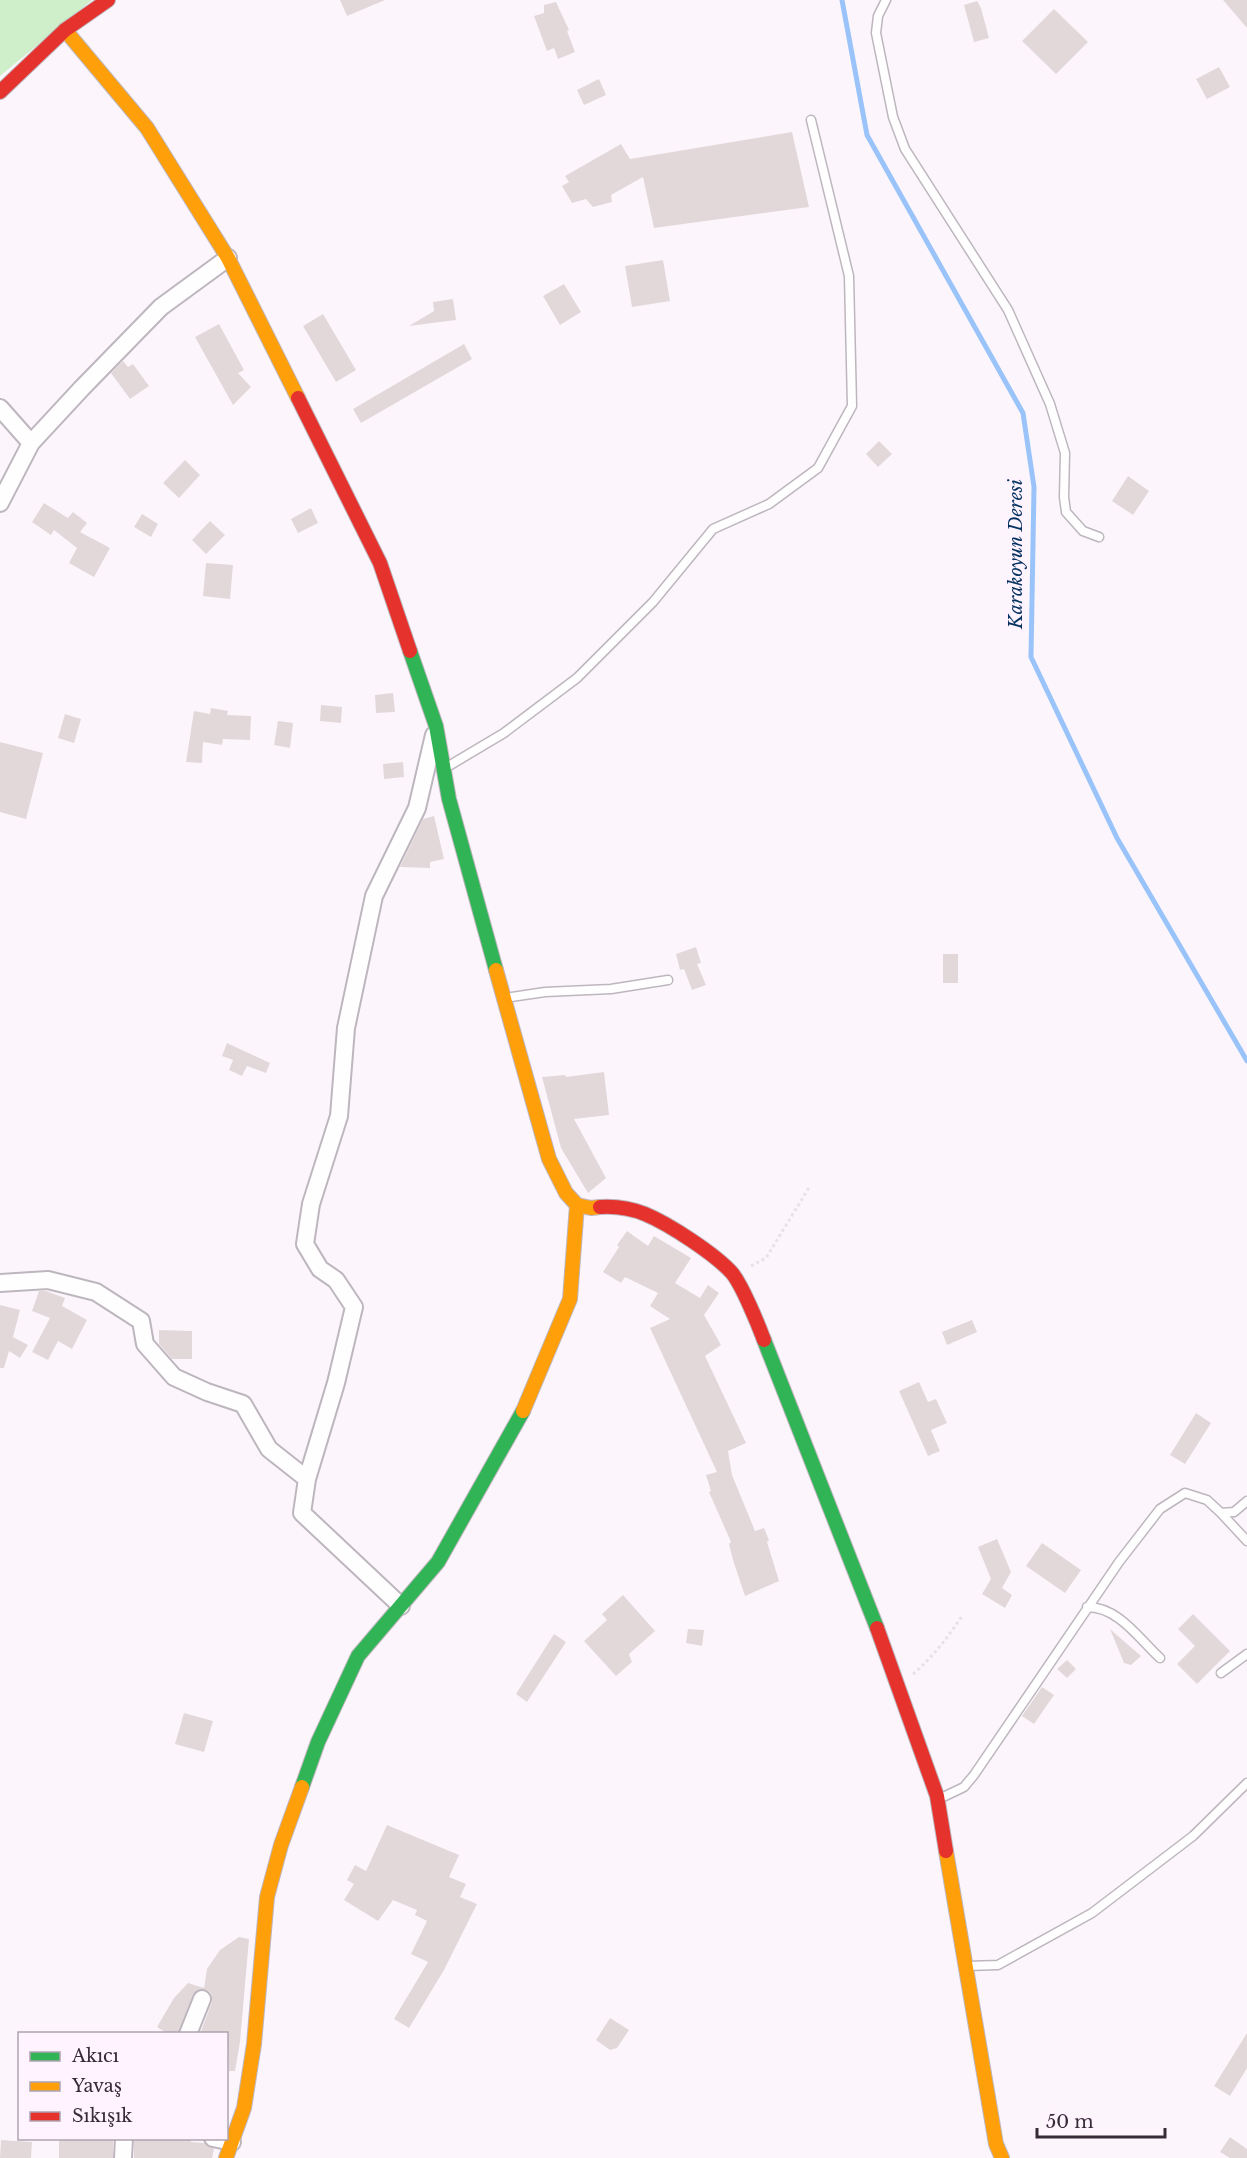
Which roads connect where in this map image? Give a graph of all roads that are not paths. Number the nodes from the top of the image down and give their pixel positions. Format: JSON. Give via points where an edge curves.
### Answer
{"nodes":[{"id":1,"x":108,"y":0,"type":"edge"},
{"id":2,"x":886,"y":0,"type":"edge"},
{"id":3,"x":65,"y":30,"type":"junction"},
{"id":4,"x":0,"y":92,"type":"edge"},
{"id":5,"x":811,"y":120,"type":"dead end"},
{"id":6,"x":228,"y":258,"type":"junction"},
{"id":7,"x":0,"y":408,"type":"edge"},
{"id":8,"x":32,"y":443,"type":"junction"},
{"id":9,"x":0,"y":503,"type":"edge"},
{"id":10,"x":1100,"y":537,"type":"dead end"},
{"id":11,"x":436,"y":726,"type":"junction"},
{"id":12,"x":444,"y":769,"type":"junction"},
{"id":13,"x":668,"y":980,"type":"dead end"},
{"id":14,"x":504,"y":998,"type":"junction"},
{"id":15,"x":577,"y":1205,"type":"junction"},
{"id":16,"x":0,"y":1283,"type":"edge"},
{"id":17,"x":307,"y":1479,"type":"junction"},
{"id":18,"x":1247,"y":1501,"type":"edge"},
{"id":19,"x":1221,"y":1513,"type":"junction"},
{"id":20,"x":1247,"y":1541,"type":"edge"},
{"id":21,"x":401,"y":1606,"type":"junction"},
{"id":22,"x":1087,"y":1607,"type":"junction"},
{"id":23,"x":1247,"y":1654,"type":"edge"},
{"id":24,"x":1160,"y":1658,"type":"dead end"},
{"id":25,"x":1221,"y":1673,"type":"dead end"},
{"id":26,"x":1247,"y":1783,"type":"edge"},
{"id":27,"x":938,"y":1800,"type":"junction"},
{"id":28,"x":966,"y":1966,"type":"junction"},
{"id":29,"x":202,"y":1999,"type":"dead end"},
{"id":30,"x":189,"y":2032,"type":"edge"},
{"id":31,"x":124,"y":2140,"type":"edge"},
{"id":32,"x":219,"y":2140,"type":"edge"},
{"id":33,"x":232,"y":2142,"type":"junction"},
{"id":34,"x":123,"y":2158,"type":"edge"},
{"id":35,"x":226,"y":2158,"type":"edge"},
{"id":36,"x":1002,"y":2158,"type":"edge"}],
"edges":[{"from":1,"to":3,"type":"street"},
{"from":2,"to":10,"type":"lane","via":[[878,16],[876,33],[893,117],[905,149],[1008,310],[1050,404],[1065,453],[1066,512],[1083,531]]},
{"from":3,"to":4,"type":"street"},
{"from":3,"to":6,"type":"street","via":[[147,128]]},
{"from":5,"to":12,"type":"lane","via":[[849,276],[852,406],[818,468],[769,504],[713,529],[653,602],[577,678],[504,733]]},
{"from":6,"to":8,"type":"street","via":[[161,307]]},
{"from":6,"to":11,"type":"street","via":[[380,563]]},
{"from":7,"to":8,"type":"street"},
{"from":8,"to":9,"type":"street"},
{"from":11,"to":12,"type":"street"},
{"from":11,"to":17,"type":"street","via":[[417,808],[374,896],[346,1028],[339,1116],[311,1204],[305,1244],[320,1269],[336,1280],[354,1307]]},
{"from":12,"to":14,"type":"street"},
{"from":13,"to":14,"type":"lane"},
{"from":14,"to":15,"type":"street","via":[[549,1159],[566,1193]]},
{"from":15,"to":21,"type":"street","via":[[570,1299],[528,1402],[438,1562]]},
{"from":15,"to":27,"type":"street","via":[[615,1206],[645,1214],[691,1240],[734,1275],[870,1609]]},
{"from":16,"to":17,"type":"street","via":[[48,1280],[96,1292],[141,1321],[145,1344],[174,1377],[243,1404],[269,1449]]},
{"from":17,"to":21,"type":"street","via":[[302,1513]]},
{"from":18,"to":19,"type":"lane","via":[[1234,1512]]},
{"from":19,"to":20,"type":"lane"},
{"from":19,"to":22,"type":"lane","via":[[1207,1500],[1185,1493],[1160,1509]]},
{"from":21,"to":33,"type":"street","via":[[358,1656],[318,1742],[281,1845],[267,1897],[254,2044],[244,2108]]},
{"from":22,"to":24,"type":"lane","via":[[1111,1613]]},
{"from":22,"to":27,"type":"lane","via":[[974,1775],[964,1787]]},
{"from":23,"to":25,"type":"lane"},
{"from":26,"to":28,"type":"lane","via":[[1193,1836],[1092,1913],[998,1965]]},
{"from":27,"to":28,"type":"street"},
{"from":28,"to":36,"type":"street","via":[[996,2144]]},
{"from":29,"to":30,"type":"street"},
{"from":31,"to":34,"type":"street"},
{"from":32,"to":33,"type":"street"},
{"from":33,"to":35,"type":"street"}]}
